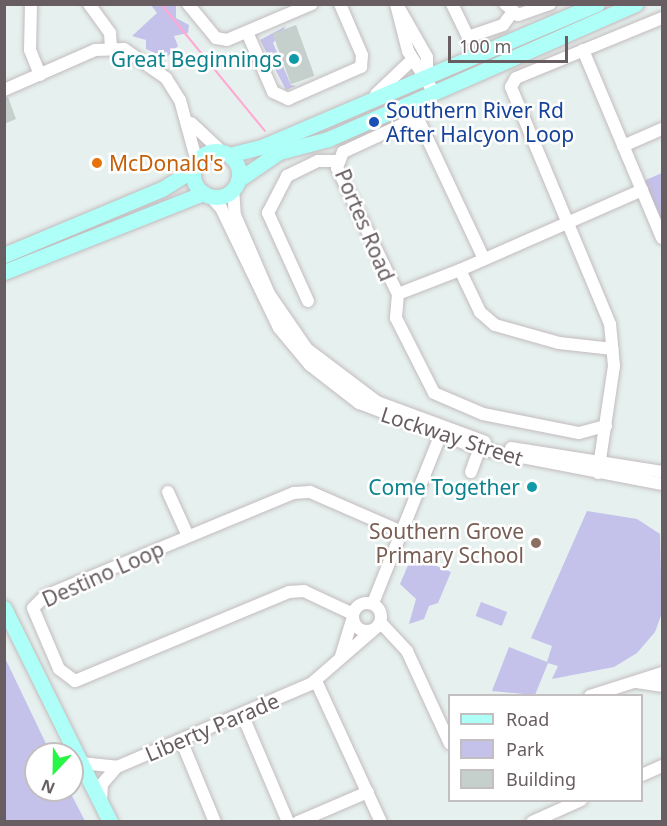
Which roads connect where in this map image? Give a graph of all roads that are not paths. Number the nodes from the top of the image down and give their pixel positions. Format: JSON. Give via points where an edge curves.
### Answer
{"nodes":[{"id":1,"x":31,"y":4,"type":"edge"},
{"id":2,"x":90,"y":4,"type":"edge"},
{"id":3,"x":188,"y":4,"type":"edge"},
{"id":4,"x":312,"y":4,"type":"edge"},
{"id":5,"x":340,"y":4,"type":"edge"},
{"id":6,"x":452,"y":4,"type":"edge"},
{"id":7,"x":550,"y":4,"type":"edge"},
{"id":8,"x":597,"y":4,"type":"edge"},
{"id":9,"x":636,"y":4,"type":"edge"},
{"id":10,"x":396,"y":5,"type":"edge"},
{"id":11,"x":508,"y":9,"type":"edge"},
{"id":12,"x":663,"y":18,"type":"edge"},
{"id":13,"x":247,"y":32,"type":"junction"},
{"id":14,"x":111,"y":47,"type":"junction"},
{"id":15,"x":582,"y":50,"type":"junction"},
{"id":16,"x":412,"y":60,"type":"junction"},
{"id":17,"x":40,"y":75,"type":"junction"},
{"id":18,"x":427,"y":76,"type":"junction"},
{"id":19,"x":4,"y":90,"type":"edge"},
{"id":20,"x":433,"y":91,"type":"junction"},
{"id":21,"x":368,"y":101,"type":"junction"},
{"id":22,"x":190,"y":122,"type":"junction"},
{"id":23,"x":663,"y":129,"type":"edge"},
{"id":24,"x":622,"y":146,"type":"junction"},
{"id":25,"x":226,"y":154,"type":"junction"},
{"id":26,"x":338,"y":161,"type":"junction"},
{"id":27,"x":195,"y":166,"type":"junction"},
{"id":28,"x":236,"y":184,"type":"junction"},
{"id":29,"x":642,"y":190,"type":"junction"},
{"id":30,"x":207,"y":194,"type":"junction"},
{"id":31,"x":659,"y":222,"type":"edge"},
{"id":32,"x":567,"y":224,"type":"junction"},
{"id":33,"x":663,"y":238,"type":"edge"},
{"id":34,"x":4,"y":255,"type":"edge"},
{"id":35,"x":483,"y":259,"type":"junction"},
{"id":36,"x":460,"y":270,"type":"junction"},
{"id":37,"x":4,"y":272,"type":"edge"},
{"id":38,"x":398,"y":294,"type":"junction"},
{"id":39,"x":308,"y":301,"type":"dead end"},
{"id":40,"x":613,"y":349,"type":"junction"},
{"id":41,"x":606,"y":426,"type":"junction"},
{"id":42,"x":442,"y":432,"type":"junction"},
{"id":43,"x":481,"y":445,"type":"junction"},
{"id":44,"x":599,"y":468,"type":"junction"},
{"id":45,"x":471,"y":472,"type":"dead end"},
{"id":46,"x":663,"y":472,"type":"edge"},
{"id":47,"x":663,"y":484,"type":"edge"},
{"id":48,"x":168,"y":492,"type":"dead end"},
{"id":49,"x":402,"y":532,"type":"junction"},
{"id":50,"x":188,"y":536,"type":"junction"},
{"id":51,"x":373,"y":603,"type":"junction"},
{"id":52,"x":4,"y":608,"type":"edge"},
{"id":53,"x":353,"y":616,"type":"junction"},
{"id":54,"x":376,"y":627,"type":"junction"},
{"id":55,"x":339,"y":660,"type":"junction"},
{"id":56,"x":663,"y":673,"type":"edge"},
{"id":57,"x":316,"y":681,"type":"junction"},
{"id":58,"x":632,"y":682,"type":"junction"},
{"id":59,"x":663,"y":686,"type":"edge"},
{"id":60,"x":597,"y":694,"type":"edge"},
{"id":61,"x":242,"y":714,"type":"junction"},
{"id":62,"x":181,"y":740,"type":"junction"},
{"id":63,"x":448,"y":740,"type":"edge"},
{"id":64,"x":67,"y":742,"type":"edge"},
{"id":65,"x":84,"y":761,"type":"edge"},
{"id":66,"x":663,"y":766,"type":"edge"},
{"id":67,"x":117,"y":767,"type":"junction"},
{"id":68,"x":84,"y":775,"type":"edge"},
{"id":69,"x":643,"y":775,"type":"edge"},
{"id":70,"x":84,"y":781,"type":"edge"},
{"id":71,"x":368,"y":792,"type":"junction"},
{"id":72,"x":579,"y":802,"type":"edge"},
{"id":73,"x":101,"y":803,"type":"junction"},
{"id":74,"x":103,"y":822,"type":"edge"},
{"id":75,"x":110,"y":822,"type":"edge"},
{"id":76,"x":215,"y":822,"type":"edge"},
{"id":77,"x":288,"y":822,"type":"edge"},
{"id":78,"x":298,"y":822,"type":"edge"},
{"id":79,"x":381,"y":822,"type":"edge"},
{"id":80,"x":532,"y":822,"type":"edge"}],
"edges":[{"from":1,"to":17,"type":"street","via":[[30,50]]},
{"from":2,"to":14,"type":"street","via":[[110,33]]},
{"from":3,"to":13,"type":"street","via":[[219,39]]},
{"from":4,"to":13,"type":"street"},
{"from":5,"to":13,"type":"street","via":[[362,56],[361,67],[288,99],[273,92]]},
{"from":6,"to":11,"type":"street","via":[[468,37],[503,25]]},
{"from":7,"to":11,"type":"street","via":[[526,15]]},
{"from":8,"to":18,"type":"main road"},
{"from":9,"to":20,"type":"main road"},
{"from":10,"to":16,"type":"street"},
{"from":10,"to":18,"type":"street","via":[[427,57]]},
{"from":12,"to":15,"type":"street"},
{"from":14,"to":17,"type":"street"},
{"from":14,"to":22,"type":"street","via":[[136,54],[166,78]]},
{"from":15,"to":24,"type":"street"},
{"from":15,"to":32,"type":"street","via":[[516,78],[511,87]]},
{"from":16,"to":18,"type":"street"},
{"from":16,"to":21,"type":"street"},
{"from":17,"to":19,"type":"street"},
{"from":18,"to":20,"type":"street"},
{"from":18,"to":21,"type":"main road"},
{"from":20,"to":28,"type":"main road","via":[[328,140],[279,152]]},
{"from":21,"to":25,"type":"main road"},
{"from":22,"to":25,"type":"street"},
{"from":22,"to":27,"type":"street"},
{"from":23,"to":24,"type":"street"},
{"from":24,"to":29,"type":"street"},
{"from":25,"to":27,"type":"main road","via":[[208,153]]},
{"from":25,"to":28,"type":"main road"},
{"from":26,"to":35,"type":"street","name":"Portes Road","via":[[343,152],[408,122],[420,123]]},
{"from":26,"to":38,"type":"street","name":"Portes Road","via":[[386,277]]},
{"from":26,"to":39,"type":"street","via":[[318,161],[287,176],[268,213]]},
{"from":27,"to":30,"type":"main road"},
{"from":27,"to":34,"type":"main road","via":[[162,189]]},
{"from":28,"to":30,"type":"main road"},
{"from":28,"to":42,"type":"street","name":"Lockway Street","via":[[235,215],[269,294],[307,349],[368,397]]},
{"from":29,"to":31,"type":"street"},
{"from":29,"to":32,"type":"street","name":"Portes Road"},
{"from":30,"to":37,"type":"main road"},
{"from":30,"to":42,"type":"street","name":"Lockway Street","via":[[221,208],[258,294],[292,346],[359,403]]},
{"from":31,"to":33,"type":"street"},
{"from":32,"to":35,"type":"street","name":"Portes Road"},
{"from":32,"to":40,"type":"street","via":[[610,324]]},
{"from":35,"to":36,"type":"street","name":"Portes Road"},
{"from":36,"to":38,"type":"street","name":"Portes Road"},
{"from":36,"to":40,"type":"street","via":[[480,312],[495,325],[559,343]]},
{"from":38,"to":41,"type":"street","via":[[396,318],[434,393],[483,414],[579,433]]},
{"from":40,"to":41,"type":"street"},
{"from":41,"to":44,"type":"street"},
{"from":42,"to":43,"type":"street","name":"Lockway Street"},
{"from":42,"to":49,"type":"street"},
{"from":43,"to":44,"type":"street","name":"Lockway Street"},
{"from":43,"to":45,"type":"street"},
{"from":44,"to":46,"type":"street","name":"Lockway Street"},
{"from":44,"to":47,"type":"street","name":"Lockway Street"},
{"from":48,"to":50,"type":"street"},
{"from":49,"to":50,"type":"street","name":"Destino Loop","via":[[310,492],[294,493]]},
{"from":49,"to":51,"type":"street"},
{"from":50,"to":53,"type":"street","name":"Destino Loop","via":[[35,602],[33,614],[64,677],[75,681],[289,592],[304,591]]},
{"from":51,"to":53,"type":"street","via":[[361,604]]},
{"from":51,"to":54,"type":"street","via":[[380,610]]},
{"from":52,"to":64,"type":"main road"},
{"from":53,"to":54,"type":"street","via":[[360,629]]},
{"from":53,"to":55,"type":"street","name":"Liberty Parade"},
{"from":54,"to":55,"type":"street","name":"Liberty Parade"},
{"from":54,"to":63,"type":"street","via":[[406,651]]},
{"from":55,"to":57,"type":"street","name":"Liberty Parade"},
{"from":56,"to":58,"type":"street"},
{"from":57,"to":61,"type":"street","name":"Liberty Parade"},
{"from":57,"to":71,"type":"street"},
{"from":58,"to":59,"type":"street"},
{"from":58,"to":60,"type":"street"},
{"from":61,"to":62,"type":"street","name":"Liberty Parade"},
{"from":61,"to":77,"type":"street"},
{"from":62,"to":67,"type":"street","name":"Liberty Parade"},
{"from":62,"to":76,"type":"street"},
{"from":65,"to":67,"type":"street"},
{"from":66,"to":69,"type":"street"},
{"from":67,"to":73,"type":"street","via":[[102,784]]},
{"from":68,"to":73,"type":"main road"},
{"from":70,"to":74,"type":"main road"},
{"from":71,"to":78,"type":"street"},
{"from":71,"to":79,"type":"street"},
{"from":72,"to":80,"type":"street"},
{"from":73,"to":75,"type":"main road"}]}
